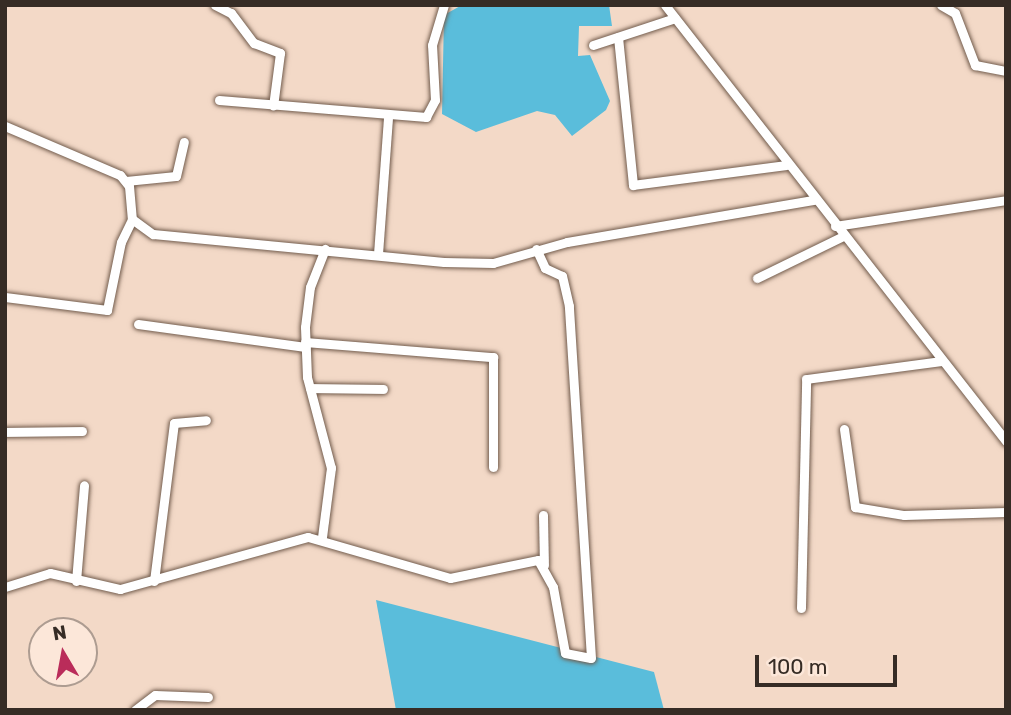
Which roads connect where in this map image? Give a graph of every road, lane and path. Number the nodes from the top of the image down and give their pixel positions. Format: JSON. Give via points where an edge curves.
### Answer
{"nodes":[{"id":1,"x":215,"y":5,"type":"edge"},
{"id":2,"x":444,"y":5,"type":"edge"},
{"id":3,"x":665,"y":5,"type":"edge"},
{"id":4,"x":941,"y":5,"type":"edge"},
{"id":5,"x":675,"y":18,"type":"junction"},
{"id":6,"x":618,"y":37,"type":"junction"},
{"id":7,"x":593,"y":45,"type":"dead end"},
{"id":8,"x":1006,"y":71,"type":"edge"},
{"id":9,"x":219,"y":100,"type":"dead end"},
{"id":10,"x":273,"y":106,"type":"junction"},
{"id":11,"x":388,"y":117,"type":"junction"},
{"id":12,"x":5,"y":126,"type":"edge"},
{"id":13,"x":184,"y":142,"type":"dead end"},
{"id":14,"x":786,"y":165,"type":"junction"},
{"id":15,"x":127,"y":181,"type":"junction"},
{"id":16,"x":814,"y":200,"type":"junction"},
{"id":17,"x":1006,"y":200,"type":"edge"},
{"id":18,"x":132,"y":219,"type":"junction"},
{"id":19,"x":835,"y":226,"type":"junction"},
{"id":20,"x":843,"y":236,"type":"junction"},
{"id":21,"x":325,"y":249,"type":"junction"},
{"id":22,"x":536,"y":249,"type":"junction"},
{"id":23,"x":378,"y":254,"type":"junction"},
{"id":24,"x":757,"y":278,"type":"dead end"},
{"id":25,"x":5,"y":297,"type":"edge"},
{"id":26,"x":138,"y":324,"type":"dead end"},
{"id":27,"x":305,"y":344,"type":"junction"},
{"id":28,"x":941,"y":361,"type":"junction"},
{"id":29,"x":310,"y":388,"type":"junction"},
{"id":30,"x":383,"y":388,"type":"dead end"},
{"id":31,"x":206,"y":420,"type":"dead end"},
{"id":32,"x":844,"y":429,"type":"dead end"},
{"id":33,"x":82,"y":431,"type":"dead end"},
{"id":34,"x":5,"y":432,"type":"edge"},
{"id":35,"x":1006,"y":441,"type":"edge"},
{"id":36,"x":493,"y":467,"type":"dead end"},
{"id":37,"x":83,"y":485,"type":"dead end"},
{"id":38,"x":1006,"y":512,"type":"edge"},
{"id":39,"x":543,"y":515,"type":"dead end"},
{"id":40,"x":325,"y":538,"type":"junction"},
{"id":41,"x":544,"y":565,"type":"junction"},
{"id":42,"x":76,"y":581,"type":"junction"},
{"id":43,"x":154,"y":581,"type":"junction"},
{"id":44,"x":5,"y":587,"type":"edge"},
{"id":45,"x":801,"y":608,"type":"dead end"},
{"id":46,"x":208,"y":697,"type":"dead end"},
{"id":47,"x":135,"y":710,"type":"edge"}],
"edges":[{"from":1,"to":10,"type":"street","via":[[237,19],[250,40],[280,53]]},
{"from":2,"to":11,"type":"street","via":[[432,45],[433,108],[417,120]]},
{"from":3,"to":5,"type":"street"},
{"from":4,"to":8,"type":"street","via":[[955,13],[975,65]]},
{"from":5,"to":6,"type":"street"},
{"from":5,"to":14,"type":"street"},
{"from":6,"to":7,"type":"street"},
{"from":6,"to":14,"type":"street","via":[[633,185]]},
{"from":9,"to":10,"type":"street"},
{"from":10,"to":11,"type":"street"},
{"from":11,"to":23,"type":"street"},
{"from":12,"to":15,"type":"street"},
{"from":13,"to":15,"type":"street","via":[[176,176]]},
{"from":14,"to":16,"type":"street"},
{"from":15,"to":18,"type":"street"},
{"from":16,"to":19,"type":"street"},
{"from":16,"to":22,"type":"street"},
{"from":17,"to":19,"type":"street"},
{"from":18,"to":21,"type":"street","via":[[142,230],[172,237]]},
{"from":18,"to":25,"type":"street","via":[[121,242],[107,310]]},
{"from":19,"to":20,"type":"street"},
{"from":20,"to":24,"type":"street"},
{"from":20,"to":28,"type":"street"},
{"from":21,"to":23,"type":"street"},
{"from":21,"to":27,"type":"street","via":[[305,309]]},
{"from":22,"to":23,"type":"street","via":[[480,264]]},
{"from":22,"to":41,"type":"street","via":[[545,268],[562,276],[569,306],[591,658],[565,653]]},
{"from":26,"to":27,"type":"street"},
{"from":27,"to":29,"type":"street"},
{"from":27,"to":36,"type":"street","via":[[493,357]]},
{"from":28,"to":35,"type":"street"},
{"from":28,"to":45,"type":"street","via":[[806,379]]},
{"from":29,"to":30,"type":"street"},
{"from":29,"to":40,"type":"street","via":[[331,468]]},
{"from":31,"to":43,"type":"street","via":[[174,423]]},
{"from":32,"to":38,"type":"street","via":[[855,507],[904,515]]},
{"from":33,"to":34,"type":"street"},
{"from":37,"to":42,"type":"street"},
{"from":39,"to":41,"type":"street"},
{"from":40,"to":41,"type":"street","via":[[450,578],[530,559]]},
{"from":40,"to":43,"type":"street"},
{"from":42,"to":43,"type":"street","via":[[120,589]]},
{"from":42,"to":44,"type":"street","via":[[50,573]]},
{"from":46,"to":47,"type":"street","via":[[155,695]]}]}
